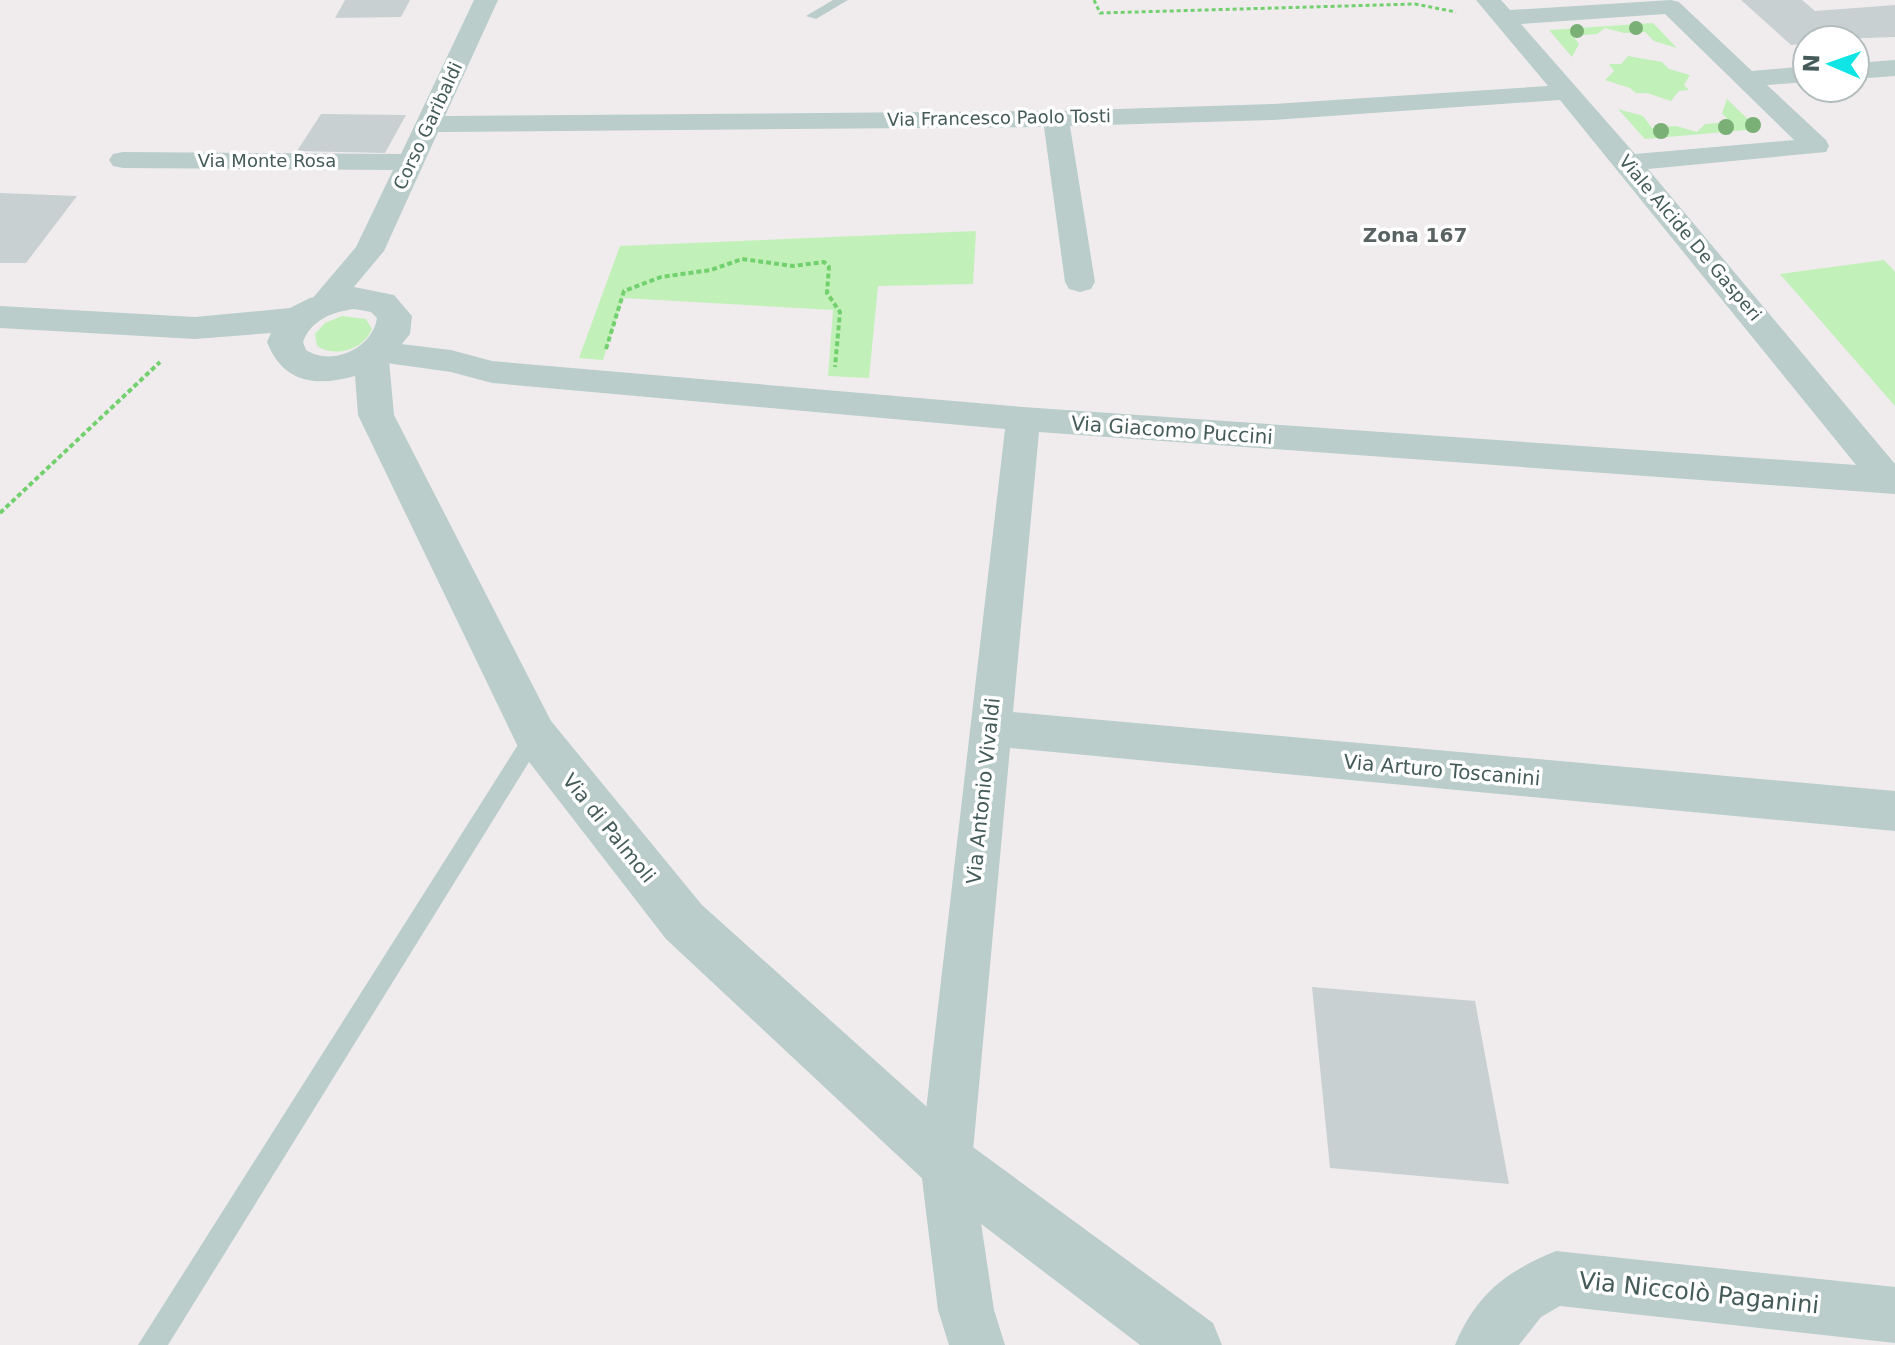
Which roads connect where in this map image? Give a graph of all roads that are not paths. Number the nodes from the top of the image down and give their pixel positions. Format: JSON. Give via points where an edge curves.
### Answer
{"nodes":[{"id":1,"x":486,"y":0,"type":"edge"},
{"id":2,"x":842,"y":0,"type":"edge"},
{"id":3,"x":1496,"y":9,"type":"edge"},
{"id":4,"x":812,"y":16,"type":"dead end"},
{"id":5,"x":1895,"y":68,"type":"edge"},
{"id":6,"x":1871,"y":70,"type":"edge"},
{"id":7,"x":1791,"y":75,"type":"edge"},
{"id":8,"x":1748,"y":79,"type":"junction"},
{"id":9,"x":1568,"y":92,"type":"junction"},
{"id":10,"x":1056,"y":119,"type":"junction"},
{"id":11,"x":429,"y":124,"type":"junction"},
{"id":12,"x":123,"y":160,"type":"dead end"},
{"id":13,"x":411,"y":162,"type":"junction"},
{"id":14,"x":1628,"y":163,"type":"junction"},
{"id":15,"x":369,"y":251,"type":"junction"},
{"id":16,"x":1080,"y":282,"type":"dead end"},
{"id":17,"x":389,"y":314,"type":"junction"},
{"id":18,"x":0,"y":317,"type":"edge"},
{"id":19,"x":302,"y":324,"type":"junction"},
{"id":20,"x":374,"y":354,"type":"junction"},
{"id":21,"x":451,"y":361,"type":"junction"},
{"id":22,"x":324,"y":369,"type":"junction"},
{"id":23,"x":376,"y":415,"type":"junction"},
{"id":24,"x":1023,"y":419,"type":"junction"},
{"id":25,"x":1892,"y":481,"type":"edge"},
{"id":26,"x":990,"y":728,"type":"junction"},
{"id":27,"x":535,"y":735,"type":"junction"},
{"id":28,"x":1895,"y":811,"type":"edge"},
{"id":29,"x":946,"y":1162,"type":"junction"},
{"id":30,"x":1895,"y":1315,"type":"edge"},
{"id":31,"x":152,"y":1345,"type":"edge"},
{"id":32,"x":977,"y":1345,"type":"edge"},
{"id":33,"x":1191,"y":1345,"type":"edge"},
{"id":34,"x":1483,"y":1345,"type":"edge"}],
"edges":[{"from":1,"to":11,"type":"street","name":"Corso Garibaldi"},
{"from":2,"to":4,"type":"lane"},
{"from":3,"to":8,"type":"street","via":[[1671,7]]},
{"from":3,"to":9,"type":"street","name":"Viale Alcide De Gasperi"},
{"from":5,"to":6,"type":"street"},
{"from":7,"to":8,"type":"street"},
{"from":8,"to":14,"type":"street","via":[[1816,146]]},
{"from":9,"to":10,"type":"street","name":"Via Francesco Paolo Tosti","via":[[1273,112]]},
{"from":9,"to":14,"type":"street","name":"Viale Alcide De Gasperi"},
{"from":10,"to":11,"type":"street","name":"Via Francesco Paolo Tosti"},
{"from":10,"to":16,"type":"street"},
{"from":11,"to":13,"type":"street","name":"Corso Garibaldi"},
{"from":12,"to":13,"type":"street","name":"Via Monte Rosa"},
{"from":13,"to":15,"type":"street","name":"Corso Garibaldi"},
{"from":14,"to":25,"type":"street","name":"Viale Alcide De Gasperi"},
{"from":15,"to":17,"type":"street"},
{"from":15,"to":19,"type":"street","name":"Corso Garibaldi"},
{"from":17,"to":19,"type":"street","via":[[354,298]]},
{"from":17,"to":20,"type":"street","via":[[390,339]]},
{"from":17,"to":21,"type":"street","name":"Via Giacomo Puccini"},
{"from":18,"to":19,"type":"street","via":[[195,328]]},
{"from":19,"to":22,"type":"street","name":"Via di Palmoli","via":[[298,363]]},
{"from":20,"to":21,"type":"street","name":"Via Giacomo Puccini"},
{"from":20,"to":22,"type":"street"},
{"from":20,"to":23,"type":"street","name":"Via di Palmoli"},
{"from":21,"to":24,"type":"street","name":"Via Giacomo Puccini","via":[[492,372]]},
{"from":22,"to":23,"type":"street","name":"Via di Palmoli"},
{"from":23,"to":27,"type":"street","name":"Via di Palmoli"},
{"from":24,"to":25,"type":"street","name":"Via Giacomo Puccini"},
{"from":24,"to":26,"type":"street","name":"Via Antonio Vivaldi"},
{"from":26,"to":28,"type":"street","name":"Via Arturo Toscanini"},
{"from":26,"to":29,"type":"street","name":"Via Antonio Vivaldi"},
{"from":27,"to":29,"type":"street","name":"Via di Palmoli","via":[[684,922]]},
{"from":27,"to":31,"type":"lane"},
{"from":29,"to":32,"type":"street","name":"Via Antonio Vivaldi","via":[[966,1310]]},
{"from":29,"to":33,"type":"street","name":"Via di Palmoli"},
{"from":30,"to":34,"type":"street","name":"Via Niccolò Paganini","via":[[1556,1278],[1521,1297]]}]}
